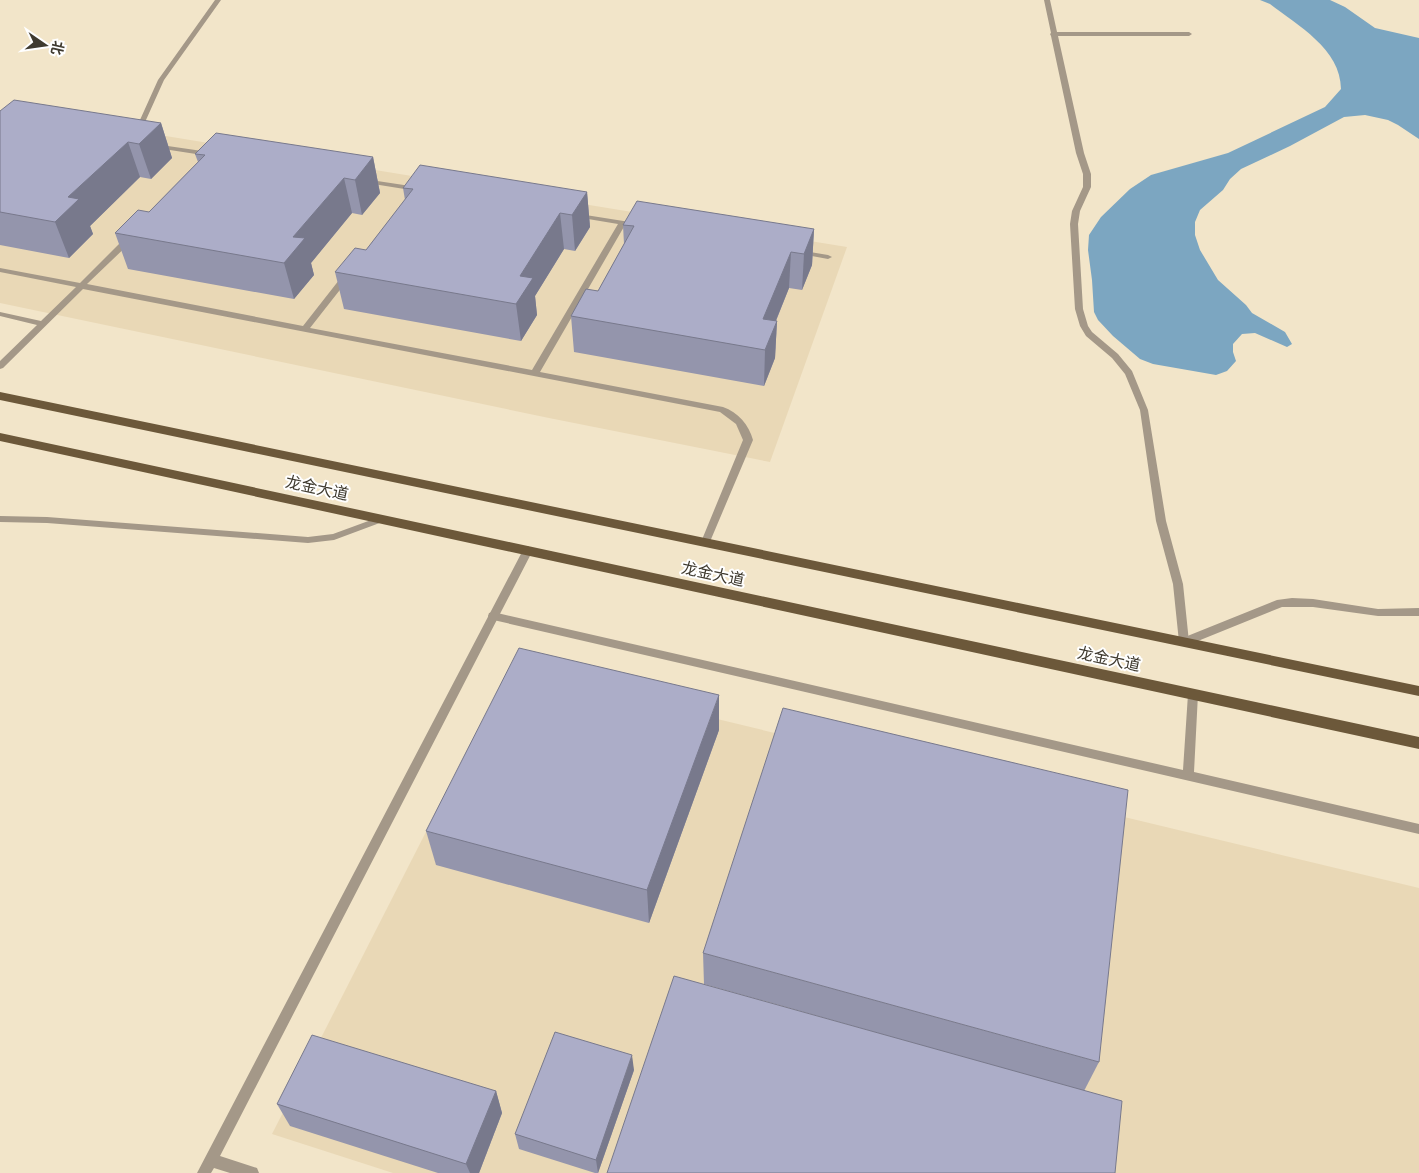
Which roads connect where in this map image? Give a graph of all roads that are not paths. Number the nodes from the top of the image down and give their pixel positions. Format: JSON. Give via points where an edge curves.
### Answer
{"nodes":[{"id":1,"x":218,"y":0,"type":"edge"},
{"id":2,"x":1047,"y":0,"type":"edge"},
{"id":3,"x":1053,"y":34,"type":"junction"},
{"id":4,"x":1189,"y":34,"type":"dead end"},
{"id":5,"x":134,"y":142,"type":"edge"},
{"id":6,"x":152,"y":145,"type":"edge"},
{"id":7,"x":207,"y":162,"type":"edge"},
{"id":8,"x":359,"y":179,"type":"edge"},
{"id":9,"x":418,"y":189,"type":"junction"},
{"id":10,"x":427,"y":191,"type":"edge"},
{"id":11,"x":412,"y":196,"type":"edge"},
{"id":12,"x":565,"y":213,"type":"edge"},
{"id":13,"x":624,"y":223,"type":"junction"},
{"id":14,"x":643,"y":226,"type":"edge"},
{"id":15,"x":137,"y":231,"type":"edge"},
{"id":16,"x":789,"y":250,"type":"edge"},
{"id":17,"x":828,"y":257,"type":"dead end"},
{"id":18,"x":0,"y":270,"type":"edge"},
{"id":19,"x":352,"y":270,"type":"edge"},
{"id":20,"x":81,"y":286,"type":"junction"},
{"id":21,"x":0,"y":314,"type":"edge"},
{"id":22,"x":43,"y":324,"type":"junction"},
{"id":23,"x":305,"y":329,"type":"junction"},
{"id":24,"x":0,"y":366,"type":"edge"},
{"id":25,"x":534,"y":374,"type":"junction"},
{"id":26,"x":0,"y":396,"type":"edge"},
{"id":27,"x":0,"y":436,"type":"edge"},
{"id":28,"x":0,"y":518,"type":"edge"},
{"id":29,"x":382,"y":519,"type":"junction"},
{"id":30,"x":706,"y":542,"type":"junction"},
{"id":31,"x":528,"y":550,"type":"junction"},
{"id":32,"x":1419,"y":612,"type":"edge"},
{"id":33,"x":493,"y":616,"type":"junction"},
{"id":34,"x":1184,"y":642,"type":"junction"},
{"id":35,"x":1419,"y":691,"type":"edge"},
{"id":36,"x":1193,"y":694,"type":"junction"},
{"id":37,"x":1419,"y":742,"type":"edge"},
{"id":38,"x":1188,"y":776,"type":"junction"},
{"id":39,"x":1419,"y":829,"type":"edge"},
{"id":40,"x":211,"y":1160,"type":"junction"},
{"id":41,"x":204,"y":1173,"type":"edge"},
{"id":42,"x":252,"y":1173,"type":"edge"}],
"edges":[{"from":1,"to":5,"type":"street","via":[[161,80]]},
{"from":2,"to":3,"type":"street"},
{"from":3,"to":4,"type":"street"},
{"from":3,"to":34,"type":"street","via":[[1087,174],[1087,187],[1074,224],[1079,309],[1089,334],[1129,373],[1144,410],[1161,521],[1178,584]]},
{"from":6,"to":7,"type":"street","via":[[214,155]]},
{"from":8,"to":9,"type":"street"},
{"from":9,"to":10,"type":"street"},
{"from":9,"to":11,"type":"street"},
{"from":12,"to":13,"type":"street"},
{"from":13,"to":14,"type":"street"},
{"from":13,"to":25,"type":"street"},
{"from":15,"to":20,"type":"street"},
{"from":16,"to":17,"type":"street"},
{"from":18,"to":20,"type":"street"},
{"from":19,"to":23,"type":"street"},
{"from":20,"to":22,"type":"street"},
{"from":20,"to":23,"type":"street"},
{"from":21,"to":22,"type":"street"},
{"from":22,"to":24,"type":"street"},
{"from":23,"to":25,"type":"street"},
{"from":25,"to":30,"type":"street","via":[[723,410],[741,422],[748,440]]},
{"from":26,"to":30,"type":"main road","name":"龙金大道"},
{"from":27,"to":29,"type":"main road","name":"龙金大道"},
{"from":28,"to":29,"type":"street","via":[[308,540],[334,537]]},
{"from":29,"to":31,"type":"main road","name":"龙金大道"},
{"from":30,"to":34,"type":"main road","name":"龙金大道"},
{"from":31,"to":33,"type":"street"},
{"from":31,"to":36,"type":"main road","name":"龙金大道"},
{"from":32,"to":34,"type":"street","via":[[1367,611],[1294,601],[1281,603]]},
{"from":33,"to":38,"type":"street"},
{"from":33,"to":40,"type":"street"},
{"from":34,"to":35,"type":"main road","name":"龙金大道"},
{"from":36,"to":37,"type":"main road","name":"龙金大道"},
{"from":36,"to":38,"type":"street"},
{"from":38,"to":39,"type":"street"},
{"from":40,"to":41,"type":"street"},
{"from":40,"to":42,"type":"street"}]}
